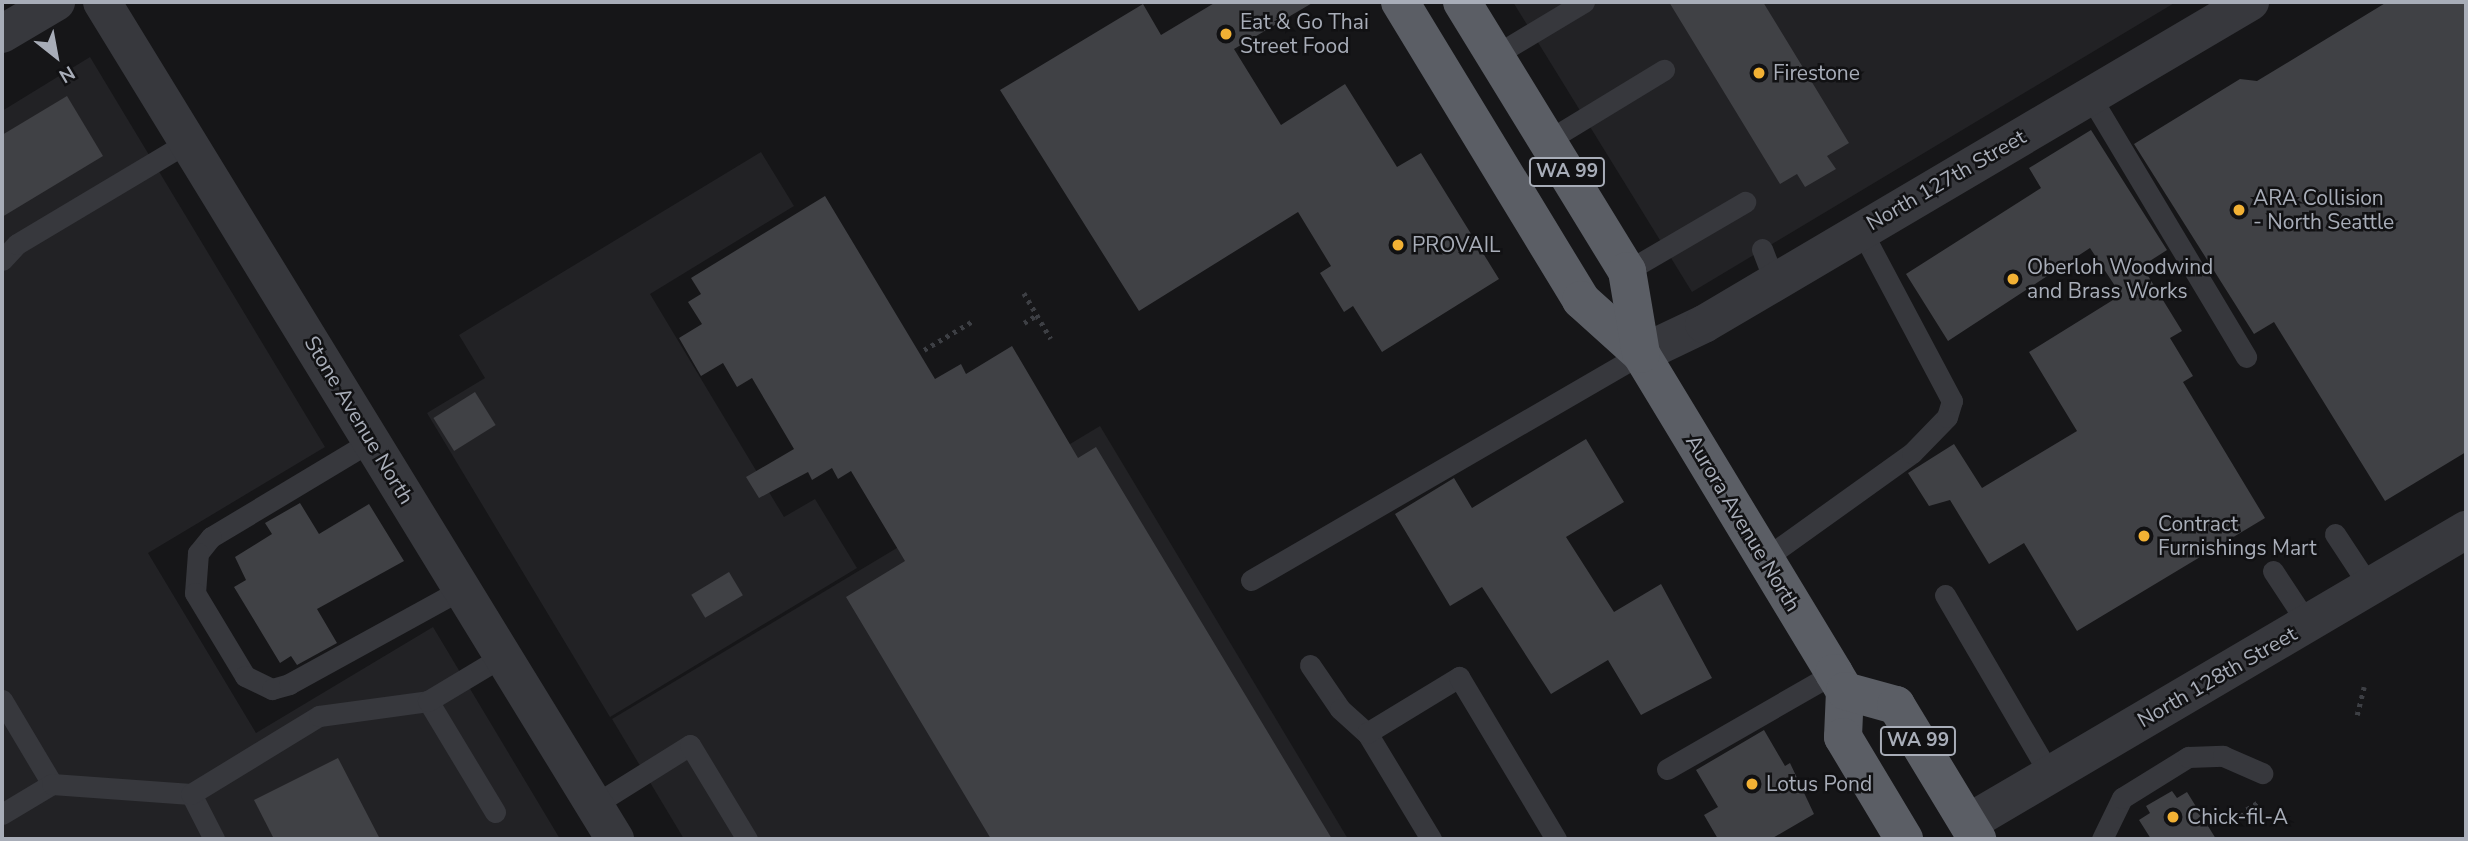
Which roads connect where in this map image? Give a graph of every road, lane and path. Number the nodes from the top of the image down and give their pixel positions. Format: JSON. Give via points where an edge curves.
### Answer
{"nodes":[{"id":1,"x":56,"y":2,"type":"edge"},
{"id":2,"x":102,"y":2,"type":"edge"},
{"id":3,"x":1401,"y":2,"type":"edge"},
{"id":4,"x":1462,"y":2,"type":"edge"},
{"id":5,"x":1584,"y":2,"type":"edge"},
{"id":6,"x":2250,"y":2,"type":"edge"},
{"id":7,"x":2212,"y":11,"type":"edge"},
{"id":8,"x":2,"y":34,"type":"edge"},
{"id":9,"x":1494,"y":56,"type":"junction"},
{"id":10,"x":1664,"y":70,"type":"dead end"},
{"id":11,"x":2090,"y":96,"type":"junction"},
{"id":12,"x":1547,"y":141,"type":"junction"},
{"id":13,"x":188,"y":142,"type":"junction"},
{"id":14,"x":1745,"y":202,"type":"dead end"},
{"id":15,"x":1861,"y":230,"type":"junction"},
{"id":16,"x":2,"y":260,"type":"edge"},
{"id":17,"x":1628,"y":271,"type":"junction"},
{"id":18,"x":1024,"y":293,"type":"dead end"},
{"id":19,"x":1037,"y":315,"type":"junction"},
{"id":20,"x":971,"y":322,"type":"dead end"},
{"id":21,"x":1024,"y":323,"type":"dead end"},
{"id":22,"x":1051,"y":339,"type":"dead end"},
{"id":23,"x":924,"y":350,"type":"dead end"},
{"id":24,"x":1641,"y":355,"type":"junction"},
{"id":25,"x":2246,"y":357,"type":"dead end"},
{"id":26,"x":371,"y":441,"type":"junction"},
{"id":27,"x":2466,"y":530,"type":"edge"},
{"id":28,"x":2335,"y":534,"type":"dead end"},
{"id":29,"x":1764,"y":559,"type":"junction"},
{"id":30,"x":2273,"y":570,"type":"dead end"},
{"id":31,"x":1251,"y":580,"type":"dead end"},
{"id":32,"x":2370,"y":587,"type":"junction"},
{"id":33,"x":462,"y":589,"type":"junction"},
{"id":34,"x":1945,"y":595,"type":"dead end"},
{"id":35,"x":2308,"y":624,"type":"junction"},
{"id":36,"x":503,"y":656,"type":"junction"},
{"id":37,"x":1311,"y":664,"type":"dead end"},
{"id":38,"x":1839,"y":682,"type":"junction"},
{"id":39,"x":2364,"y":687,"type":"dead end"},
{"id":40,"x":2,"y":700,"type":"edge"},
{"id":41,"x":428,"y":701,"type":"junction"},
{"id":42,"x":2357,"y":715,"type":"dead end"},
{"id":43,"x":1367,"y":733,"type":"junction"},
{"id":44,"x":1667,"y":769,"type":"dead end"},
{"id":45,"x":2262,"y":773,"type":"dead end"},
{"id":46,"x":2050,"y":775,"type":"junction"},
{"id":47,"x":52,"y":784,"type":"junction"},
{"id":48,"x":191,"y":794,"type":"junction"},
{"id":49,"x":594,"y":805,"type":"junction"},
{"id":50,"x":2253,"y":806,"type":"dead end"},
{"id":51,"x":495,"y":812,"type":"dead end"},
{"id":52,"x":2,"y":814,"type":"edge"},
{"id":53,"x":2225,"y":822,"type":"dead end"},
{"id":54,"x":1973,"y":831,"type":"edge"},
{"id":55,"x":214,"y":839,"type":"edge"},
{"id":56,"x":615,"y":839,"type":"edge"},
{"id":57,"x":747,"y":839,"type":"edge"},
{"id":58,"x":1431,"y":839,"type":"edge"},
{"id":59,"x":1556,"y":839,"type":"edge"},
{"id":60,"x":1904,"y":839,"type":"edge"},
{"id":61,"x":2102,"y":839,"type":"edge"}],
"edges":[{"from":1,"to":8,"type":"street"},
{"from":2,"to":13,"type":"street","name":"Stone Avenue North"},
{"from":3,"to":24,"type":"highway","name":"Aurora Avenue North","number":"WA 99","via":[[1581,300]]},
{"from":4,"to":9,"type":"highway","name":"Aurora Avenue North","number":"WA 99"},
{"from":5,"to":9,"type":"lane"},
{"from":6,"to":7,"type":"street","name":"North 127th Street"},
{"from":7,"to":11,"type":"street","name":"North 127th Street"},
{"from":9,"to":12,"type":"highway","name":"Aurora Avenue North","number":"WA 99"},
{"from":10,"to":12,"type":"lane"},
{"from":11,"to":15,"type":"street","name":"North 127th Street"},
{"from":11,"to":25,"type":"lane"},
{"from":12,"to":17,"type":"highway","name":"Aurora Avenue North","number":"WA 99"},
{"from":13,"to":16,"type":"lane","via":[[17,244]]},
{"from":13,"to":26,"type":"street","name":"Stone Avenue North"},
{"from":14,"to":17,"type":"lane"},
{"from":15,"to":24,"type":"street","name":"North 127th Street","via":[[1768,264]]},
{"from":15,"to":29,"type":"lane","via":[[1952,401],[1947,416],[1912,453]]},
{"from":17,"to":24,"type":"highway","name":"Aurora Avenue North","number":"WA 99"},
{"from":18,"to":19,"type":"path"},
{"from":19,"to":21,"type":"path"},
{"from":19,"to":22,"type":"path"},
{"from":20,"to":23,"type":"path"},
{"from":24,"to":29,"type":"highway","name":"Aurora Avenue North","number":"WA 99"},
{"from":24,"to":31,"type":"lane"},
{"from":26,"to":33,"type":"street","name":"Stone Avenue North"},
{"from":26,"to":33,"type":"lane","via":[[211,537],[198,553],[195,593],[245,676],[272,689],[289,684]]},
{"from":27,"to":32,"type":"street","name":"North 128th Street"},
{"from":28,"to":32,"type":"lane"},
{"from":29,"to":38,"type":"highway","name":"Aurora Avenue North","number":"WA 99"},
{"from":30,"to":35,"type":"lane"},
{"from":32,"to":35,"type":"street","name":"North 128th Street"},
{"from":33,"to":36,"type":"street","name":"Stone Avenue North"},
{"from":34,"to":46,"type":"lane"},
{"from":35,"to":46,"type":"street","name":"North 128th Street"},
{"from":36,"to":41,"type":"lane"},
{"from":36,"to":49,"type":"street","name":"Stone Avenue North"},
{"from":37,"to":43,"type":"lane","via":[[1340,709]]},
{"from":38,"to":44,"type":"lane"},
{"from":38,"to":54,"type":"highway","number":"WA 99","via":[[1896,705]]},
{"from":38,"to":60,"type":"highway","number":"WA 99","via":[[1843,737]]},
{"from":39,"to":42,"type":"path"},
{"from":40,"to":47,"type":"lane"},
{"from":41,"to":48,"type":"lane","via":[[319,716]]},
{"from":41,"to":51,"type":"lane"},
{"from":43,"to":58,"type":"lane"},
{"from":43,"to":59,"type":"lane","via":[[1459,677]]},
{"from":45,"to":61,"type":"lane","via":[[2223,756],[2188,757],[2122,798]]},
{"from":46,"to":54,"type":"street","name":"North 128th Street"},
{"from":47,"to":48,"type":"lane"},
{"from":47,"to":52,"type":"lane"},
{"from":48,"to":55,"type":"lane"},
{"from":49,"to":56,"type":"street","name":"Stone Avenue North"},
{"from":49,"to":57,"type":"lane","via":[[690,746]]},
{"from":50,"to":53,"type":"path"}]}
